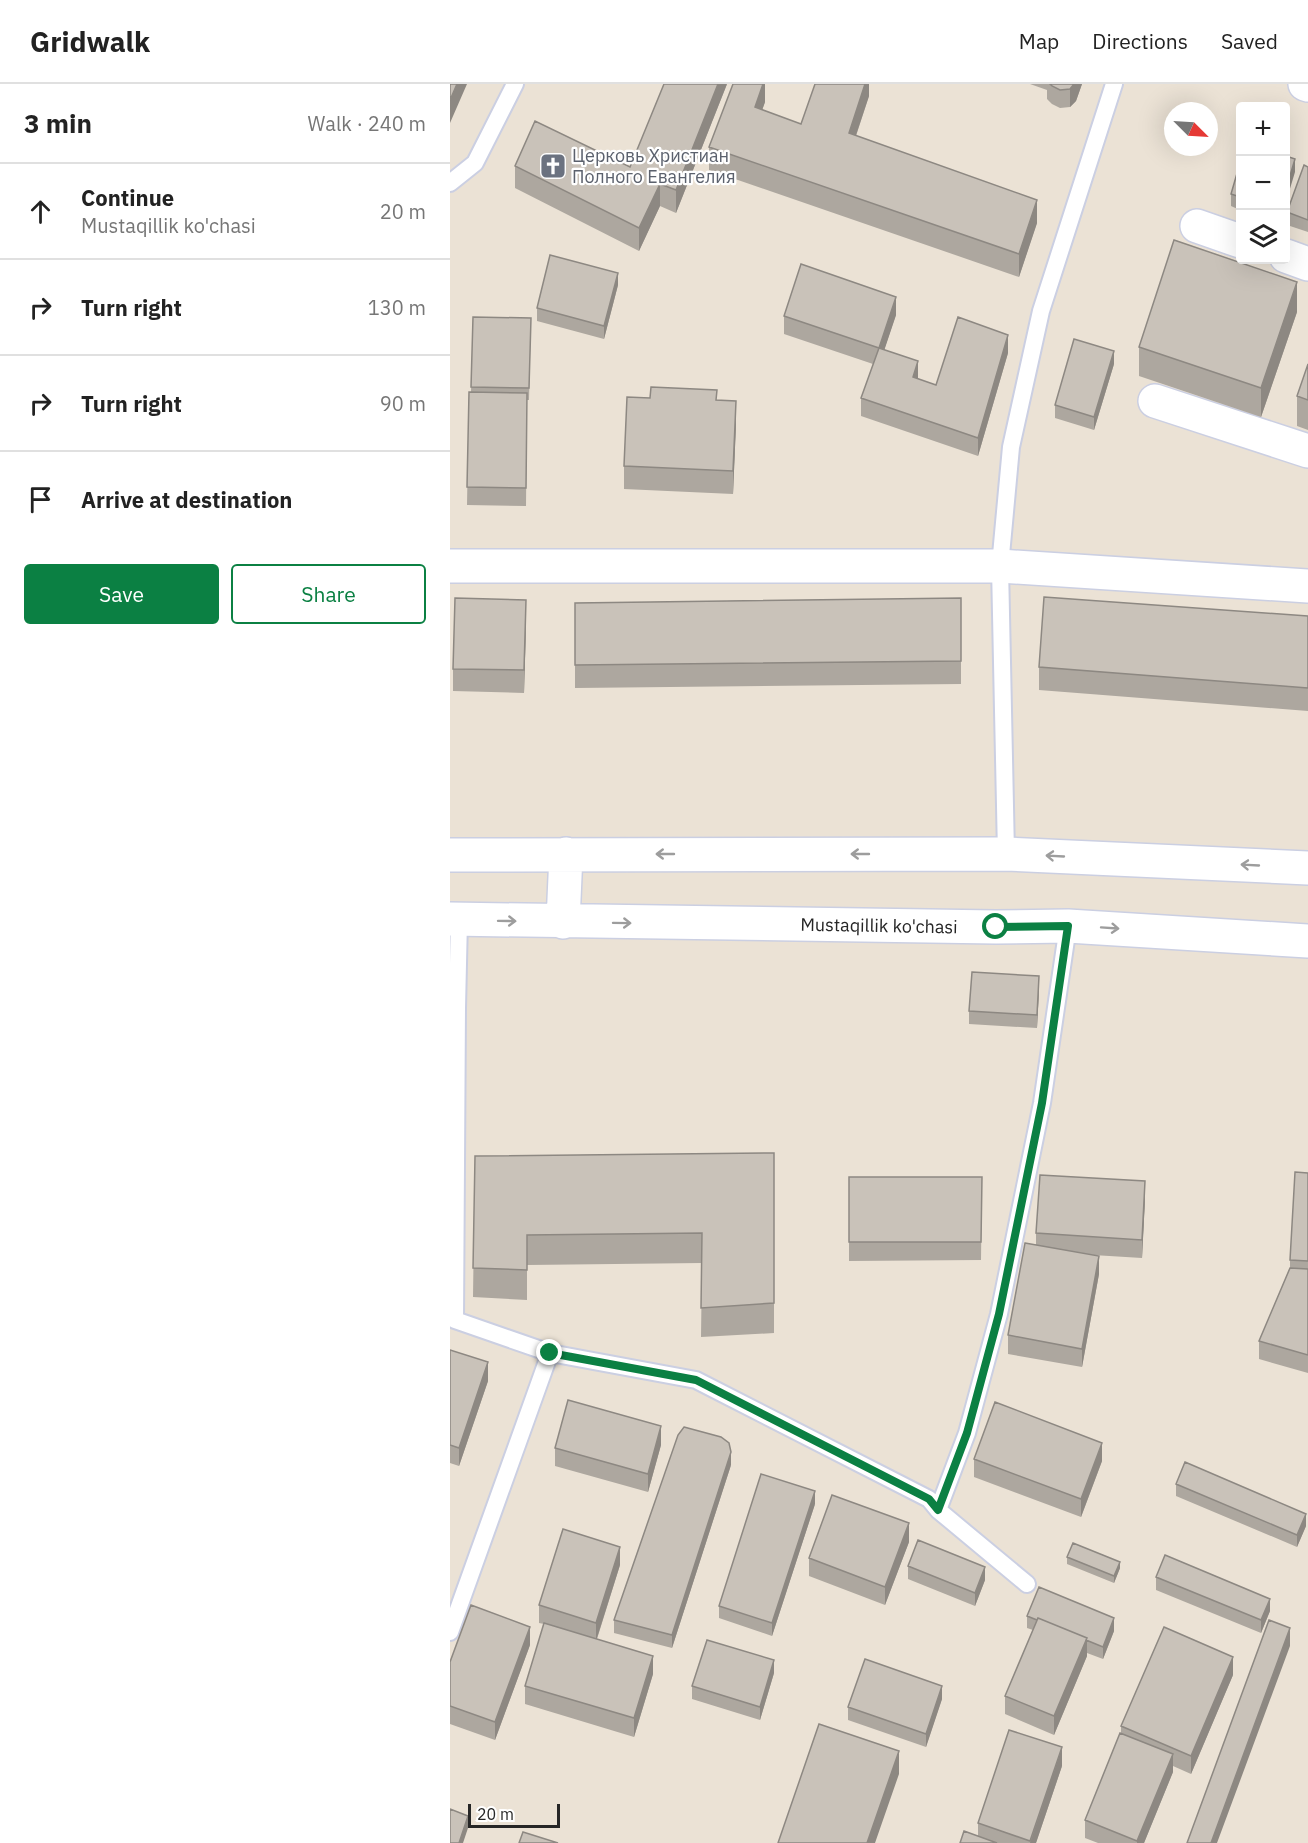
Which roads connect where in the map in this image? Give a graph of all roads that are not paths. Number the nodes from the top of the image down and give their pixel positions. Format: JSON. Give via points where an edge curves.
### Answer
{"nodes":[{"id":1,"x":515,"y":84,"type":"edge"},
{"id":2,"x":1114,"y":84,"type":"edge"},
{"id":3,"x":450,"y":183,"type":"edge"},
{"id":4,"x":1197,"y":226,"type":"dead end"},
{"id":5,"x":1236,"y":240,"type":"edge"},
{"id":6,"x":1290,"y":257,"type":"edge"},
{"id":7,"x":1308,"y":264,"type":"edge"},
{"id":8,"x":1155,"y":401,"type":"dead end"},
{"id":9,"x":1308,"y":451,"type":"edge"},
{"id":10,"x":450,"y":566,"type":"edge"},
{"id":11,"x":1000,"y":566,"type":"junction"},
{"id":12,"x":1308,"y":586,"type":"edge"},
{"id":13,"x":566,"y":854,"type":"junction"},
{"id":14,"x":1006,"y":854,"type":"junction"},
{"id":15,"x":450,"y":855,"type":"edge"},
{"id":16,"x":1308,"y":868,"type":"edge"},
{"id":17,"x":455,"y":920,"type":"edge"},
{"id":18,"x":563,"y":922,"type":"junction"},
{"id":19,"x":1068,"y":926,"type":"junction"},
{"id":20,"x":1308,"y":941,"type":"edge"},
{"id":21,"x":550,"y":1353,"type":"junction"},
{"id":22,"x":938,"y":1510,"type":"junction"},
{"id":23,"x":1027,"y":1584,"type":"dead end"},
{"id":24,"x":450,"y":1632,"type":"edge"}],
"edges":[{"from":1,"to":3,"type":"lane","via":[[475,163]]},
{"from":2,"to":11,"type":"lane","via":[[1041,310],[1011,447]]},
{"from":4,"to":5,"type":"main road"},
{"from":6,"to":7,"type":"main road"},
{"from":8,"to":9,"type":"main road"},
{"from":10,"to":11,"type":"main road"},
{"from":11,"to":12,"type":"main road"},
{"from":11,"to":14,"type":"lane"},
{"from":14,"to":13,"type":"main road","one_way":true},
{"from":13,"to":15,"type":"main road"},
{"from":13,"to":18,"type":"main road"},
{"from":16,"to":14,"type":"main road","one_way":true},
{"from":17,"to":18,"type":"main road","name":"Mustaqillik ko'chasi","one_way":true},
{"from":17,"to":21,"type":"lane","via":[[455,1320]]},
{"from":18,"to":19,"type":"main road","name":"Mustaqillik ko'chasi","one_way":true},
{"from":19,"to":20,"type":"main road","name":"Mustaqillik ko'chasi","one_way":true},
{"from":19,"to":22,"type":"lane","via":[[1042,1103],[999,1314],[967,1433]]},
{"from":21,"to":22,"type":"lane","via":[[696,1380],[929,1499]]},
{"from":21,"to":24,"type":"lane"},
{"from":22,"to":23,"type":"lane"}]}
